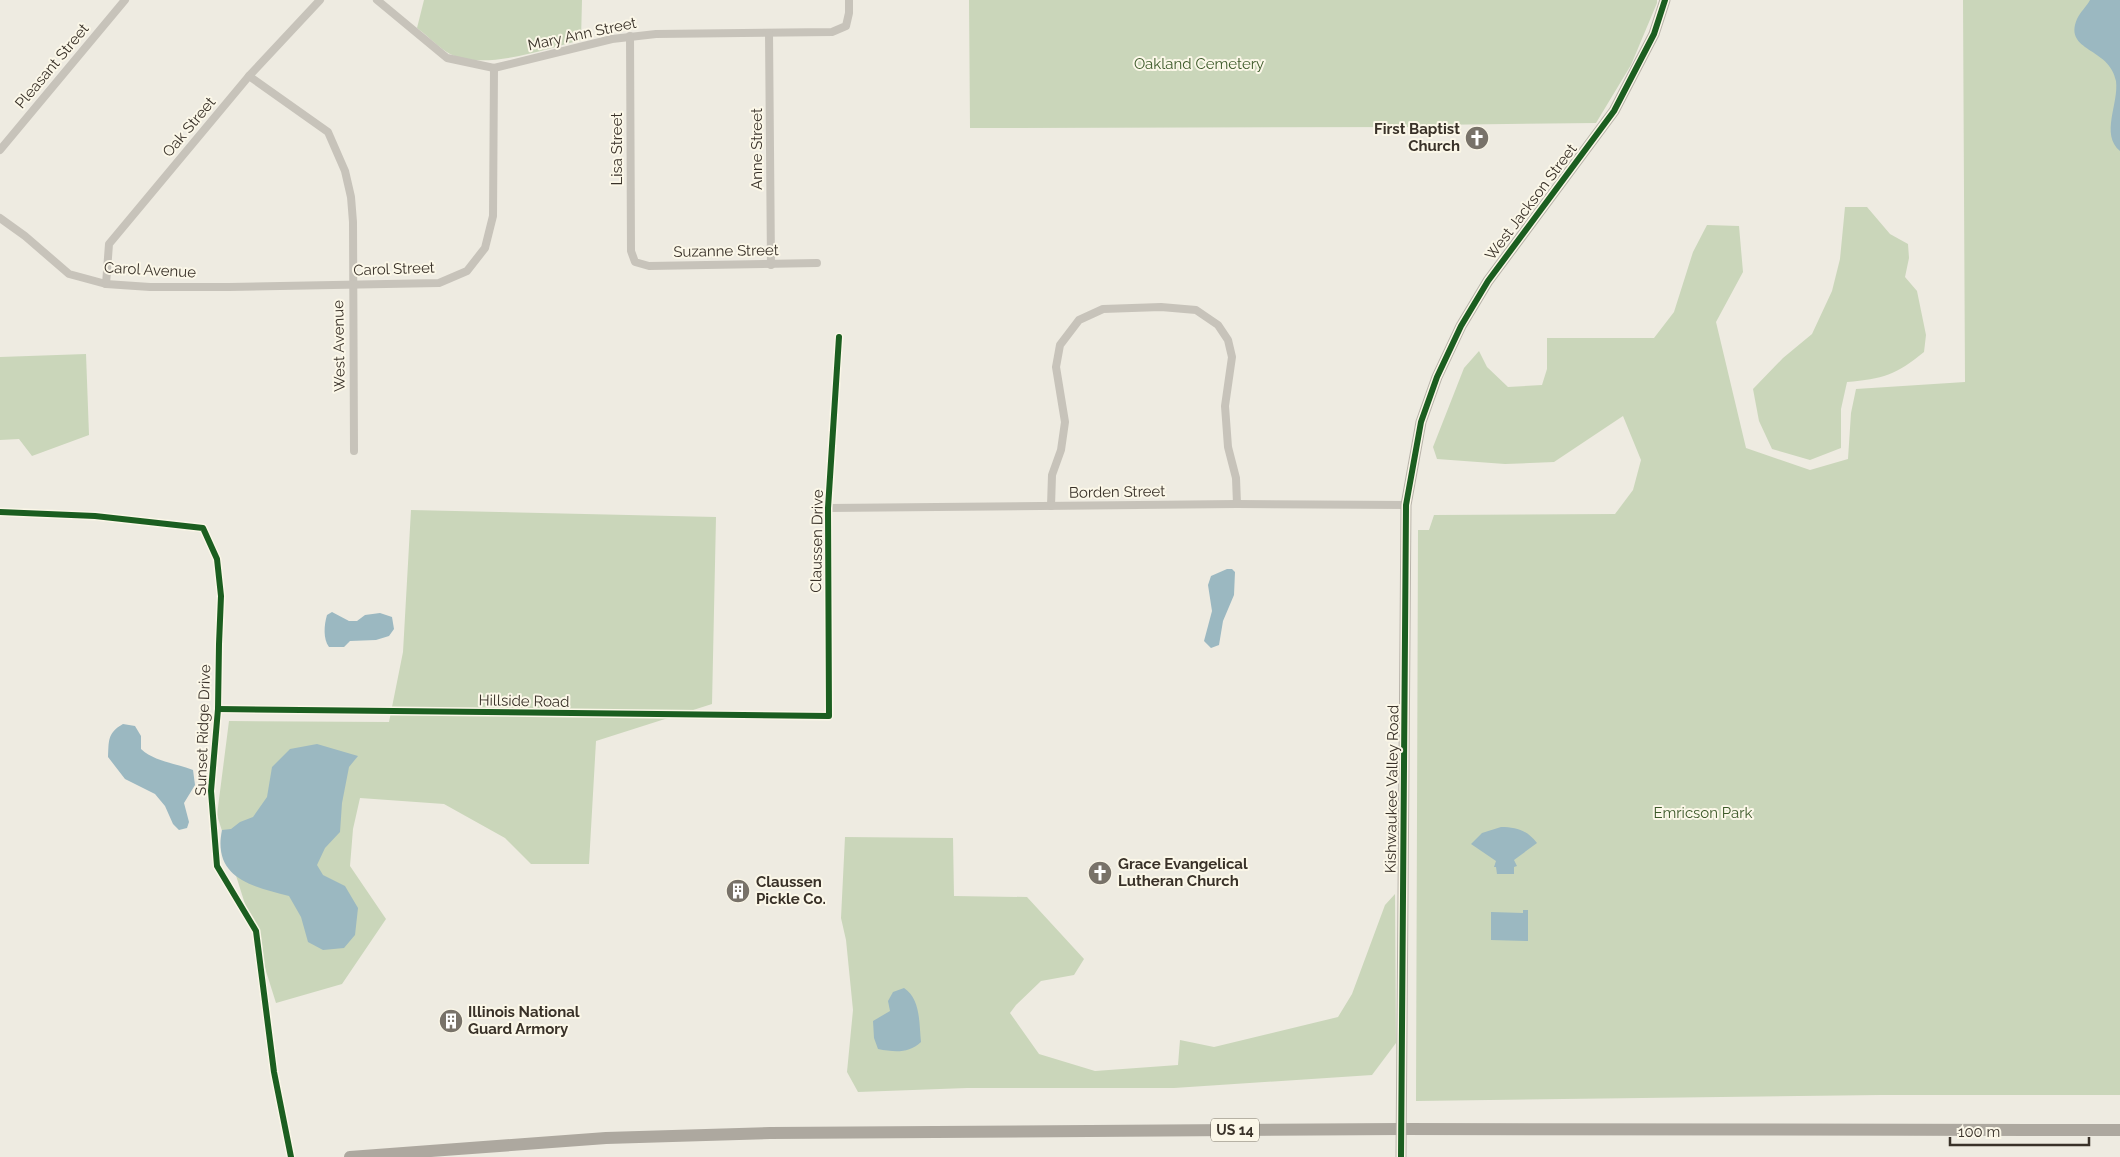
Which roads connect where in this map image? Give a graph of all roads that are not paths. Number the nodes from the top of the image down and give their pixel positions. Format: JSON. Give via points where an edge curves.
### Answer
{"nodes":[{"id":1,"x":125,"y":0,"type":"edge"},
{"id":2,"x":320,"y":0,"type":"edge"},
{"id":3,"x":377,"y":0,"type":"edge"},
{"id":4,"x":849,"y":0,"type":"edge"},
{"id":5,"x":1665,"y":0,"type":"edge"},
{"id":6,"x":770,"y":32,"type":"junction"},
{"id":7,"x":630,"y":36,"type":"junction"},
{"id":8,"x":494,"y":68,"type":"junction"},
{"id":9,"x":249,"y":76,"type":"junction"},
{"id":10,"x":0,"y":150,"type":"edge"},
{"id":11,"x":0,"y":218,"type":"edge"},
{"id":12,"x":635,"y":262,"type":"joint"},
{"id":13,"x":818,"y":263,"type":"dead end"},
{"id":14,"x":771,"y":265,"type":"junction"},
{"id":15,"x":106,"y":284,"type":"junction"},
{"id":16,"x":352,"y":284,"type":"junction"},
{"id":17,"x":229,"y":287,"type":"joint"},
{"id":18,"x":840,"y":337,"type":"dead end"},
{"id":19,"x":1422,"y":422,"type":"joint"},
{"id":20,"x":354,"y":451,"type":"dead end"},
{"id":21,"x":1237,"y":504,"type":"junction"},
{"id":22,"x":1406,"y":505,"type":"junction"},
{"id":23,"x":1051,"y":506,"type":"junction"},
{"id":24,"x":828,"y":508,"type":"junction"},
{"id":25,"x":0,"y":512,"type":"edge"},
{"id":26,"x":218,"y":709,"type":"junction"},
{"id":27,"x":830,"y":716,"type":"joint"},
{"id":28,"x":1401,"y":1129,"type":"junction"},
{"id":29,"x":2120,"y":1130,"type":"edge"},
{"id":30,"x":291,"y":1157,"type":"edge"},
{"id":31,"x":350,"y":1157,"type":"edge"},
{"id":32,"x":1401,"y":1157,"type":"edge"}],
"edges":[{"from":1,"to":10,"type":"street","name":"Pleasant Street"},
{"from":2,"to":9,"type":"street","name":"Oak Street"},
{"from":3,"to":8,"type":"street","name":"Mary Ann Street","via":[[447,58]]},
{"from":4,"to":6,"type":"street","name":"Mary Ann Street","via":[[846,26],[832,32]]},
{"from":5,"to":19,"type":"street","name":"West Jackson Street","via":[[1654,34],[1614,111],[1488,281],[1461,326],[1437,377]]},
{"from":6,"to":7,"type":"street","name":"Mary Ann Street"},
{"from":6,"to":14,"type":"street","name":"Anne Street"},
{"from":7,"to":8,"type":"street","name":"Mary Ann Street"},
{"from":7,"to":12,"type":"street","name":"Lisa Street","via":[[632,251]]},
{"from":8,"to":16,"type":"street","name":"Carol Street","via":[[493,216],[485,248],[467,271],[439,283]]},
{"from":9,"to":15,"type":"street","name":"Oak Street","via":[[109,244]]},
{"from":9,"to":16,"type":"street","name":"West Avenue","via":[[328,132],[345,171],[351,197]]},
{"from":11,"to":15,"type":"street","name":"Carol Avenue","via":[[68,274]]},
{"from":12,"to":14,"type":"street","name":"Suzanne Street","via":[[649,266]]},
{"from":13,"to":14,"type":"street","name":"Suzanne Street"},
{"from":15,"to":17,"type":"street","name":"Carol Avenue"},
{"from":16,"to":17,"type":"street","name":"Carol Street"},
{"from":16,"to":20,"type":"street","name":"West Avenue"},
{"from":18,"to":24,"type":"street","name":"Claussen Drive"},
{"from":19,"to":22,"type":"street","name":"Kishwaukee Valley Road"},
{"from":21,"to":22,"type":"street","name":"Borden Street"},
{"from":21,"to":23,"type":"street","name":"Borden Street"},
{"from":21,"to":23,"type":"street","via":[[1225,406],[1232,357],[1228,340],[1218,325],[1196,310],[1161,307],[1103,309],[1079,320],[1060,345],[1056,367],[1065,422],[1061,450],[1052,475]]},
{"from":22,"to":28,"type":"street","name":"Kishwaukee Valley Road"},
{"from":23,"to":24,"type":"street","name":"Borden Street"},
{"from":24,"to":27,"type":"street","name":"Claussen Drive"},
{"from":25,"to":26,"type":"street","name":"Sunset Ridge Drive","via":[[95,516],[203,528],[217,559],[221,596]]},
{"from":26,"to":27,"type":"street","name":"Hillside Road"},
{"from":26,"to":30,"type":"street","name":"Sunset Ridge Drive","via":[[211,791],[217,866],[256,931],[274,1072]]},
{"from":28,"to":29,"type":"main road","number":"US 14"},
{"from":28,"to":31,"type":"main road","number":"US 14","via":[[770,1133],[606,1138]]},
{"from":28,"to":32,"type":"street","name":"Kishwaukee Valley Road"}]}
